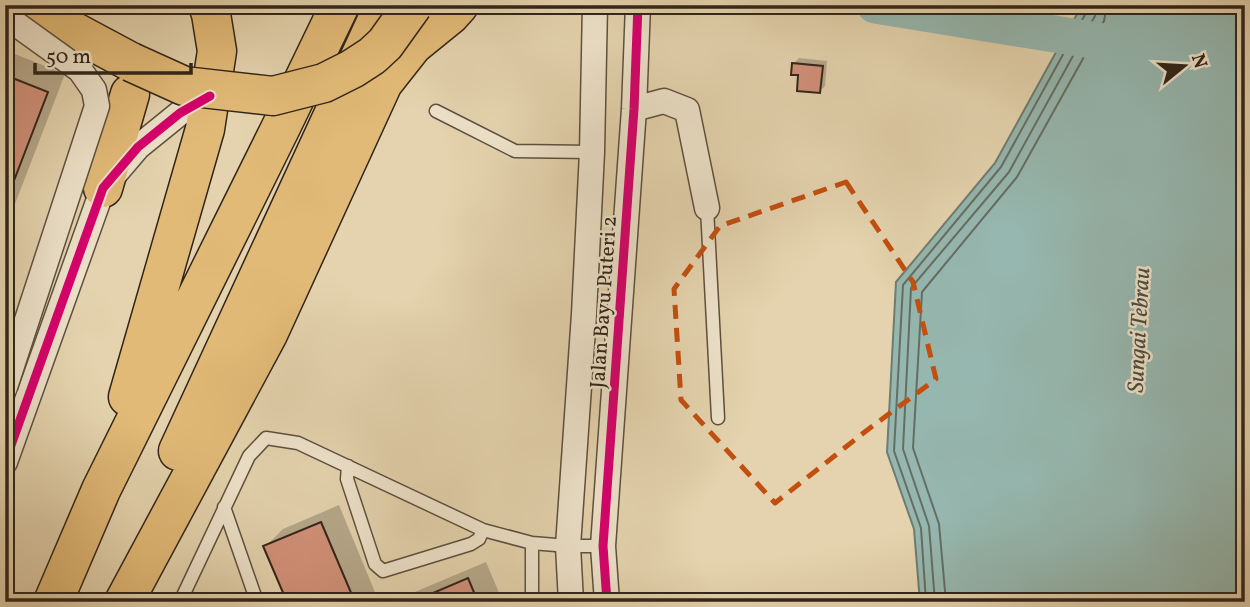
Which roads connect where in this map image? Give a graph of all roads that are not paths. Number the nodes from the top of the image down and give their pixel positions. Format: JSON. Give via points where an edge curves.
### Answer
{"nodes":[{"id":1,"x":26,"y":5,"type":"edge"},
{"id":2,"x":208,"y":5,"type":"edge"},
{"id":3,"x":384,"y":5,"type":"edge"},
{"id":4,"x":413,"y":5,"type":"edge"},
{"id":5,"x":459,"y":5,"type":"edge"},
{"id":6,"x":595,"y":5,"type":"edge"},
{"id":7,"x":638,"y":5,"type":"edge"},
{"id":8,"x":5,"y":10,"type":"edge"},
{"id":9,"x":335,"y":15,"type":"edge"},
{"id":10,"x":5,"y":16,"type":"edge"},
{"id":11,"x":60,"y":24,"type":"junction"},
{"id":12,"x":130,"y":78,"type":"junction"},
{"id":13,"x":210,"y":96,"type":"junction"},
{"id":14,"x":634,"y":108,"type":"junction"},
{"id":15,"x":436,"y":111,"type":"dead end"},
{"id":16,"x":592,"y":152,"type":"junction"},
{"id":17,"x":103,"y":188,"type":"junction"},
{"id":18,"x":707,"y":208,"type":"joint"},
{"id":19,"x":45,"y":351,"type":"junction"},
{"id":20,"x":5,"y":387,"type":"edge"},
{"id":21,"x":718,"y":418,"type":"dead end"},
{"id":22,"x":5,"y":422,"type":"edge"},
{"id":23,"x":5,"y":462,"type":"edge"},
{"id":24,"x":348,"y":466,"type":"junction"},
{"id":25,"x":102,"y":490,"type":"junction"},
{"id":26,"x":224,"y":507,"type":"junction"},
{"id":27,"x":483,"y":530,"type":"junction"},
{"id":28,"x":532,"y":542,"type":"junction"},
{"id":29,"x":568,"y":546,"type":"junction"},
{"id":30,"x":603,"y":546,"type":"junction"},
{"id":31,"x":53,"y":602,"type":"edge"},
{"id":32,"x":108,"y":602,"type":"edge"},
{"id":33,"x":124,"y":602,"type":"edge"},
{"id":34,"x":180,"y":602,"type":"edge"},
{"id":35,"x":257,"y":602,"type":"edge"},
{"id":36,"x":532,"y":602,"type":"edge"},
{"id":37,"x":571,"y":602,"type":"edge"},
{"id":38,"x":607,"y":602,"type":"edge"}],
"edges":[{"from":1,"to":11,"type":"lane"},
{"from":2,"to":13,"type":"highway","via":[[217,51]]},
{"from":3,"to":32,"type":"highway"},
{"from":4,"to":12,"type":"highway","bridge":true,"via":[[372,56],[324,83],[273,96]]},
{"from":5,"to":33,"type":"highway","via":[[413,45],[383,83],[268,334]]},
{"from":6,"to":16,"type":"street","name":"Jalan Bayu Puteri 2"},
{"from":7,"to":14,"type":"street","name":"Jalan Bayu Puteri 2"},
{"from":8,"to":11,"type":"highway"},
{"from":9,"to":25,"type":"highway"},
{"from":10,"to":20,"type":"street","bridge":true,"via":[[80,70],[94,90],[97,106]]},
{"from":11,"to":12,"type":"highway"},
{"from":12,"to":17,"type":"highway"},
{"from":13,"to":17,"type":"street","via":[[138,146]]},
{"from":13,"to":25,"type":"highway","via":[[205,129]]},
{"from":14,"to":18,"type":"street","via":[[664,101],[687,110]]},
{"from":14,"to":30,"type":"street","name":"Jalan Bayu Puteri 2"},
{"from":15,"to":16,"type":"lane","via":[[515,151]]},
{"from":16,"to":29,"type":"street","name":"Jalan Bayu Puteri 2"},
{"from":17,"to":19,"type":"street"},
{"from":18,"to":21,"type":"lane"},
{"from":19,"to":22,"type":"street"},
{"from":19,"to":23,"type":"street"},
{"from":24,"to":26,"type":"lane","via":[[298,443],[266,438],[249,456]]},
{"from":24,"to":27,"type":"lane"},
{"from":24,"to":27,"type":"lane","via":[[346,479],[375,564],[383,571],[471,544]]},
{"from":25,"to":31,"type":"highway"},
{"from":26,"to":34,"type":"lane"},
{"from":26,"to":35,"type":"lane"},
{"from":27,"to":28,"type":"lane"},
{"from":28,"to":29,"type":"lane"},
{"from":28,"to":36,"type":"lane"},
{"from":29,"to":30,"type":"lane"},
{"from":29,"to":37,"type":"street","name":"Jalan Bayu Puteri 2"},
{"from":30,"to":38,"type":"street","name":"Jalan Bayu Puteri 2"}]}
